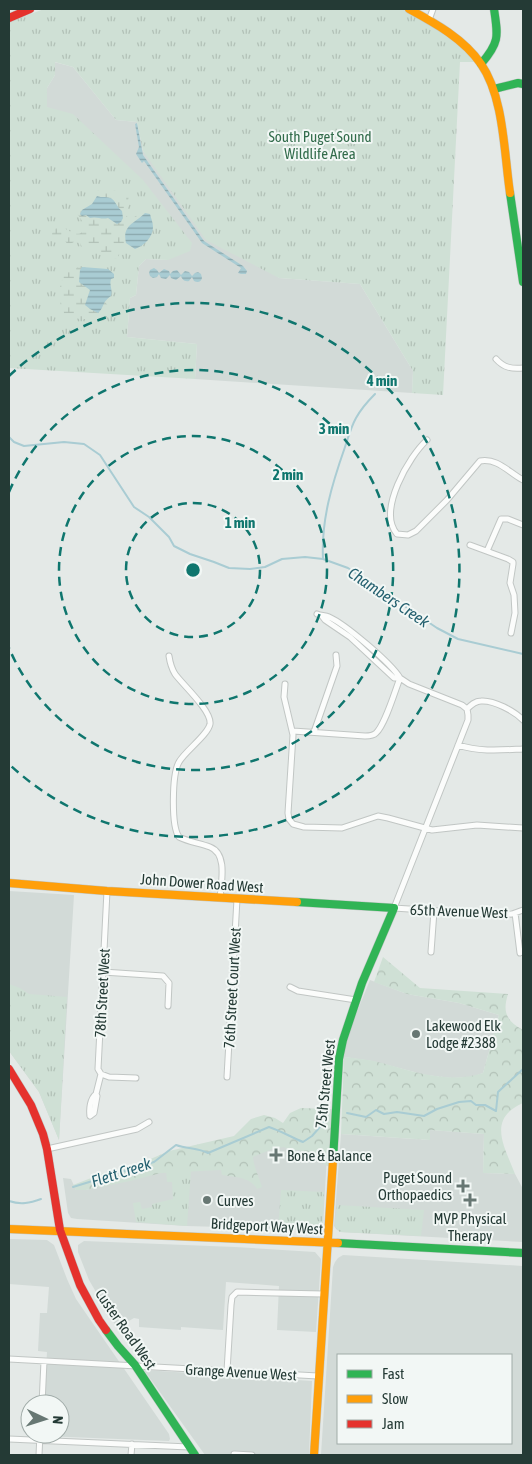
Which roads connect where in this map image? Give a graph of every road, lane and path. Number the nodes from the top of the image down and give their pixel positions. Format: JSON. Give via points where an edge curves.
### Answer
{"nodes":[{"id":1,"x":409,"y":9,"type":"edge"},
{"id":2,"x":433,"y":9,"type":"edge"},
{"id":3,"x":494,"y":9,"type":"edge"},
{"id":4,"x":25,"y":10,"type":"edge"},
{"id":5,"x":9,"y":18,"type":"edge"},
{"id":6,"x":429,"y":20,"type":"junction"},
{"id":7,"x":481,"y":64,"type":"junction"},
{"id":8,"x":523,"y":84,"type":"edge"},
{"id":9,"x":494,"y":89,"type":"junction"},
{"id":10,"x":521,"y":253,"type":"edge"},
{"id":11,"x":523,"y":282,"type":"edge"},
{"id":12,"x":496,"y":359,"type":"dead end"},
{"id":13,"x":523,"y":368,"type":"edge"},
{"id":14,"x":427,"y":440,"type":"dead end"},
{"id":15,"x":523,"y":480,"type":"edge"},
{"id":16,"x":523,"y":525,"type":"edge"},
{"id":17,"x":470,"y":546,"type":"dead end"},
{"id":18,"x":487,"y":551,"type":"junction"},
{"id":19,"x":320,"y":615,"type":"dead end"},
{"id":20,"x":511,"y":634,"type":"dead end"},
{"id":21,"x":336,"y":655,"type":"dead end"},
{"id":22,"x":169,"y":656,"type":"dead end"},
{"id":23,"x":400,"y":678,"type":"junction"},
{"id":24,"x":285,"y":684,"type":"dead end"},
{"id":25,"x":467,"y":709,"type":"junction"},
{"id":26,"x":523,"y":720,"type":"edge"},
{"id":27,"x":293,"y":731,"type":"junction"},
{"id":28,"x":314,"y":732,"type":"junction"},
{"id":29,"x":458,"y":745,"type":"junction"},
{"id":30,"x":523,"y":749,"type":"edge"},
{"id":31,"x":523,"y":828,"type":"edge"},
{"id":32,"x":425,"y":829,"type":"junction"},
{"id":33,"x":9,"y":883,"type":"edge"},
{"id":34,"x":107,"y":891,"type":"junction"},
{"id":35,"x":220,"y":898,"type":"junction"},
{"id":36,"x":237,"y":899,"type":"junction"},
{"id":37,"x":394,"y":908,"type":"junction"},
{"id":38,"x":523,"y":910,"type":"edge"},
{"id":39,"x":434,"y":911,"type":"junction"},
{"id":40,"x":515,"y":913,"type":"junction"},
{"id":41,"x":431,"y":952,"type":"dead end"},
{"id":42,"x":520,"y":953,"type":"dead end"},
{"id":43,"x":103,"y":972,"type":"junction"},
{"id":44,"x":290,"y":987,"type":"dead end"},
{"id":45,"x":356,"y":1000,"type":"junction"},
{"id":46,"x":168,"y":1006,"type":"dead end"},
{"id":47,"x":9,"y":1069,"type":"edge"},
{"id":48,"x":101,"y":1074,"type":"junction"},
{"id":49,"x":228,"y":1077,"type":"dead end"},
{"id":50,"x":136,"y":1078,"type":"dead end"},
{"id":51,"x":96,"y":1094,"type":"dead end"},
{"id":52,"x":148,"y":1122,"type":"dead end"},
{"id":53,"x":47,"y":1149,"type":"junction"},
{"id":54,"x":9,"y":1228,"type":"edge"},
{"id":55,"x":60,"y":1230,"type":"junction"},
{"id":56,"x":327,"y":1242,"type":"junction"},
{"id":57,"x":523,"y":1254,"type":"edge"},
{"id":58,"x":323,"y":1294,"type":"junction"},
{"id":59,"x":9,"y":1359,"type":"edge"},
{"id":60,"x":44,"y":1361,"type":"junction"},
{"id":61,"x":135,"y":1366,"type":"junction"},
{"id":62,"x":227,"y":1371,"type":"junction"},
{"id":63,"x":318,"y":1376,"type":"junction"},
{"id":64,"x":42,"y":1394,"type":"edge"},
{"id":65,"x":70,"y":1442,"type":"edge"},
{"id":66,"x":132,"y":1444,"type":"junction"},
{"id":67,"x":190,"y":1447,"type":"junction"},
{"id":68,"x":234,"y":1454,"type":"edge"},
{"id":69,"x":132,"y":1455,"type":"edge"},
{"id":70,"x":195,"y":1455,"type":"edge"},
{"id":71,"x":252,"y":1455,"type":"edge"},
{"id":72,"x":314,"y":1455,"type":"edge"}],
"edges":[{"from":1,"to":6,"type":"street"},
{"from":2,"to":6,"type":"street"},
{"from":3,"to":7,"type":"street","via":[[497,42]]},
{"from":4,"to":5,"type":"street"},
{"from":6,"to":7,"type":"street","via":[[462,43]]},
{"from":7,"to":9,"type":"street"},
{"from":8,"to":9,"type":"street"},
{"from":9,"to":10,"type":"street"},
{"from":10,"to":11,"type":"street"},
{"from":12,"to":13,"type":"street","via":[[505,367]]},
{"from":14,"to":15,"type":"street","via":[[406,468],[393,497],[390,513],[393,527],[401,536],[416,530],[480,461],[495,462]]},
{"from":16,"to":18,"type":"street","via":[[501,519]]},
{"from":17,"to":18,"type":"street"},
{"from":18,"to":20,"type":"street","via":[[513,564],[510,583],[515,613]]},
{"from":19,"to":23,"type":"street","via":[[350,637],[394,678]]},
{"from":21,"to":28,"type":"street","via":[[337,666]]},
{"from":22,"to":35,"type":"street","via":[[174,672],[210,718],[207,730],[177,765],[175,828],[179,837],[209,846],[218,853],[221,859]]},
{"from":23,"to":25,"type":"street"},
{"from":23,"to":28,"type":"street","via":[[374,734]]},
{"from":24,"to":27,"type":"street","via":[[284,697]]},
{"from":25,"to":26,"type":"street","via":[[475,702],[487,701],[510,710]]},
{"from":25,"to":29,"type":"street","name":"75th Street West","via":[[468,719]]},
{"from":27,"to":28,"type":"street"},
{"from":27,"to":32,"type":"street","via":[[288,809],[294,825],[342,828],[378,816]]},
{"from":29,"to":30,"type":"street","via":[[482,750]]},
{"from":29,"to":32,"type":"street","name":"75th Street West"},
{"from":31,"to":32,"type":"street","via":[[477,825]]},
{"from":32,"to":37,"type":"street","name":"75th Street West"},
{"from":33,"to":34,"type":"street","name":"John Dower Road West"},
{"from":34,"to":35,"type":"street","name":"John Dower Road West"},
{"from":34,"to":43,"type":"street","name":"78th Street West"},
{"from":35,"to":36,"type":"street","name":"John Dower Road West"},
{"from":36,"to":37,"type":"street","name":"John Dower Road West"},
{"from":36,"to":49,"type":"street","name":"76th Street Court West"},
{"from":37,"to":39,"type":"street","name":"65th Avenue West"},
{"from":37,"to":45,"type":"street","name":"75th Street West"},
{"from":38,"to":40,"type":"street","name":"65th Avenue West"},
{"from":39,"to":40,"type":"street","name":"65th Avenue West"},
{"from":39,"to":41,"type":"street"},
{"from":40,"to":42,"type":"street"},
{"from":43,"to":46,"type":"street","via":[[165,978],[169,988]]},
{"from":43,"to":48,"type":"street","name":"78th Street West","via":[[98,1068]]},
{"from":44,"to":45,"type":"street"},
{"from":45,"to":56,"type":"street","name":"75th Street West","via":[[343,1038],[338,1068]]},
{"from":47,"to":53,"type":"street","name":"Custer Road West","via":[[32,1105]]},
{"from":48,"to":50,"type":"street"},
{"from":48,"to":51,"type":"street","name":"78th Street West"},
{"from":52,"to":53,"type":"street","via":[[137,1129]]},
{"from":53,"to":55,"type":"street","name":"Custer Road West"},
{"from":54,"to":55,"type":"street","name":"Bridgeport Way West"},
{"from":55,"to":56,"type":"street","name":"Bridgeport Way West"},
{"from":55,"to":61,"type":"street","name":"Custer Road West","via":[[90,1305]]},
{"from":56,"to":57,"type":"street","name":"Bridgeport Way West"},
{"from":56,"to":58,"type":"street","name":"75th Street West"},
{"from":58,"to":62,"type":"street","via":[[241,1291],[234,1294]]},
{"from":58,"to":63,"type":"street","name":"75th Street West"},
{"from":59,"to":60,"type":"street","name":"Grange Avenue West"},
{"from":60,"to":61,"type":"street","name":"Grange Avenue West"},
{"from":60,"to":64,"type":"street"},
{"from":61,"to":62,"type":"street","name":"Grange Avenue West"},
{"from":61,"to":67,"type":"street","name":"Custer Road West"},
{"from":62,"to":63,"type":"street","name":"Grange Avenue West"},
{"from":63,"to":72,"type":"street","name":"75th Street West"},
{"from":65,"to":66,"type":"street"},
{"from":66,"to":67,"type":"street"},
{"from":66,"to":69,"type":"street"},
{"from":67,"to":70,"type":"street","name":"Custer Road West"},
{"from":68,"to":71,"type":"street"}]}
